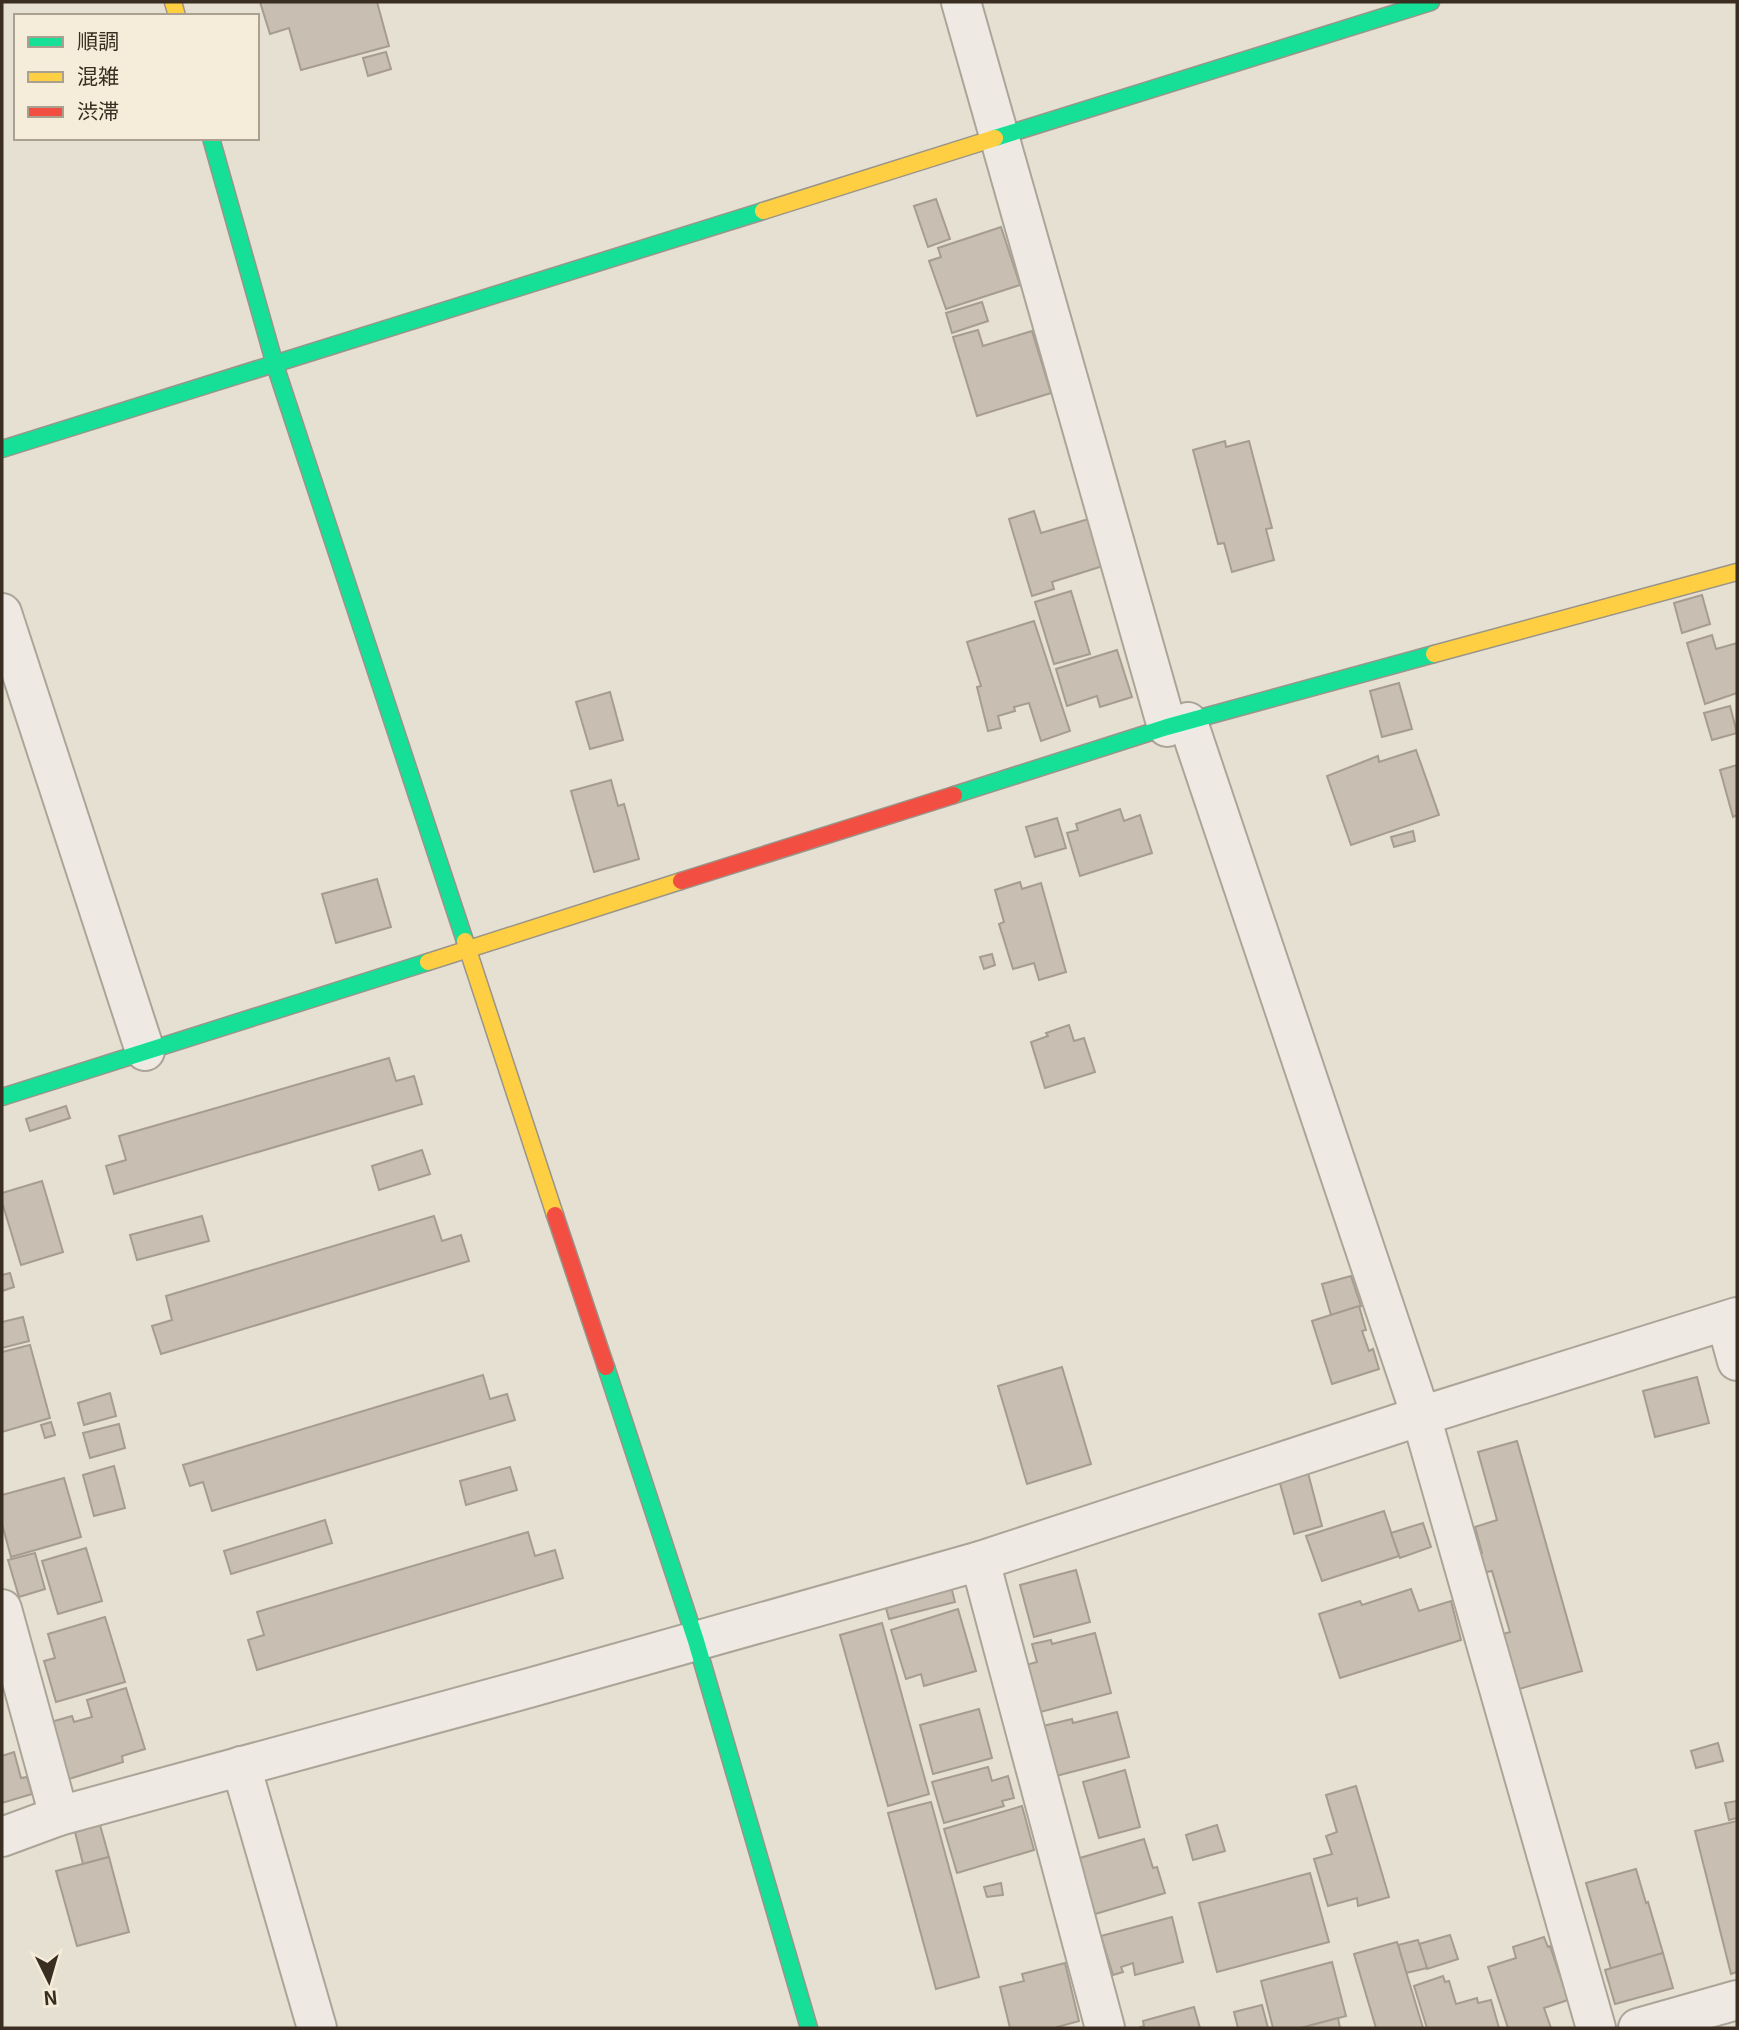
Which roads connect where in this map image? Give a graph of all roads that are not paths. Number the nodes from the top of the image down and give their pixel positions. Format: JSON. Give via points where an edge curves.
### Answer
{"nodes":[{"id":1,"x":961,"y":2,"type":"edge"},
{"id":2,"x":1431,"y":2,"type":"edge"},
{"id":3,"x":1000,"y":138,"type":"junction"},
{"id":4,"x":212,"y":140,"type":"edge"},
{"id":5,"x":275,"y":365,"type":"junction"},
{"id":6,"x":2,"y":450,"type":"edge"},
{"id":7,"x":1737,"y":572,"type":"edge"},
{"id":8,"x":2,"y":613,"type":"edge"},
{"id":9,"x":1178,"y":724,"type":"junction"},
{"id":10,"x":466,"y":950,"type":"junction"},
{"id":11,"x":145,"y":1052,"type":"junction"},
{"id":12,"x":2,"y":1097,"type":"edge"},
{"id":13,"x":1732,"y":1319,"type":"edge"},
{"id":14,"x":1737,"y":1361,"type":"edge"},
{"id":15,"x":1421,"y":1416,"type":"junction"},
{"id":16,"x":980,"y":1561,"type":"junction"},
{"id":17,"x":2,"y":1609,"type":"edge"},
{"id":18,"x":696,"y":1641,"type":"junction"},
{"id":19,"x":241,"y":1766,"type":"junction"},
{"id":20,"x":59,"y":1816,"type":"junction"},
{"id":21,"x":2,"y":1837,"type":"edge"},
{"id":22,"x":1737,"y":2000,"type":"edge"},
{"id":23,"x":317,"y":2028,"type":"edge"},
{"id":24,"x":809,"y":2028,"type":"edge"},
{"id":25,"x":1105,"y":2028,"type":"edge"},
{"id":26,"x":1595,"y":2028,"type":"edge"},
{"id":27,"x":1638,"y":2028,"type":"edge"}],
"edges":[{"from":1,"to":3,"type":"street"},
{"from":2,"to":3,"type":"street"},
{"from":3,"to":5,"type":"street"},
{"from":3,"to":9,"type":"street"},
{"from":4,"to":5,"type":"street"},
{"from":5,"to":6,"type":"street"},
{"from":5,"to":10,"type":"street"},
{"from":7,"to":9,"type":"street"},
{"from":8,"to":11,"type":"street"},
{"from":9,"to":10,"type":"street"},
{"from":9,"to":15,"type":"street"},
{"from":10,"to":11,"type":"street"},
{"from":10,"to":18,"type":"street"},
{"from":11,"to":12,"type":"street"},
{"from":13,"to":14,"type":"street"},
{"from":13,"to":15,"type":"street"},
{"from":15,"to":16,"type":"street"},
{"from":15,"to":26,"type":"street"},
{"from":16,"to":18,"type":"street"},
{"from":16,"to":25,"type":"street"},
{"from":17,"to":20,"type":"street"},
{"from":18,"to":19,"type":"street"},
{"from":18,"to":24,"type":"street"},
{"from":19,"to":20,"type":"street"},
{"from":19,"to":23,"type":"street"},
{"from":20,"to":21,"type":"street"},
{"from":22,"to":27,"type":"street"}]}
